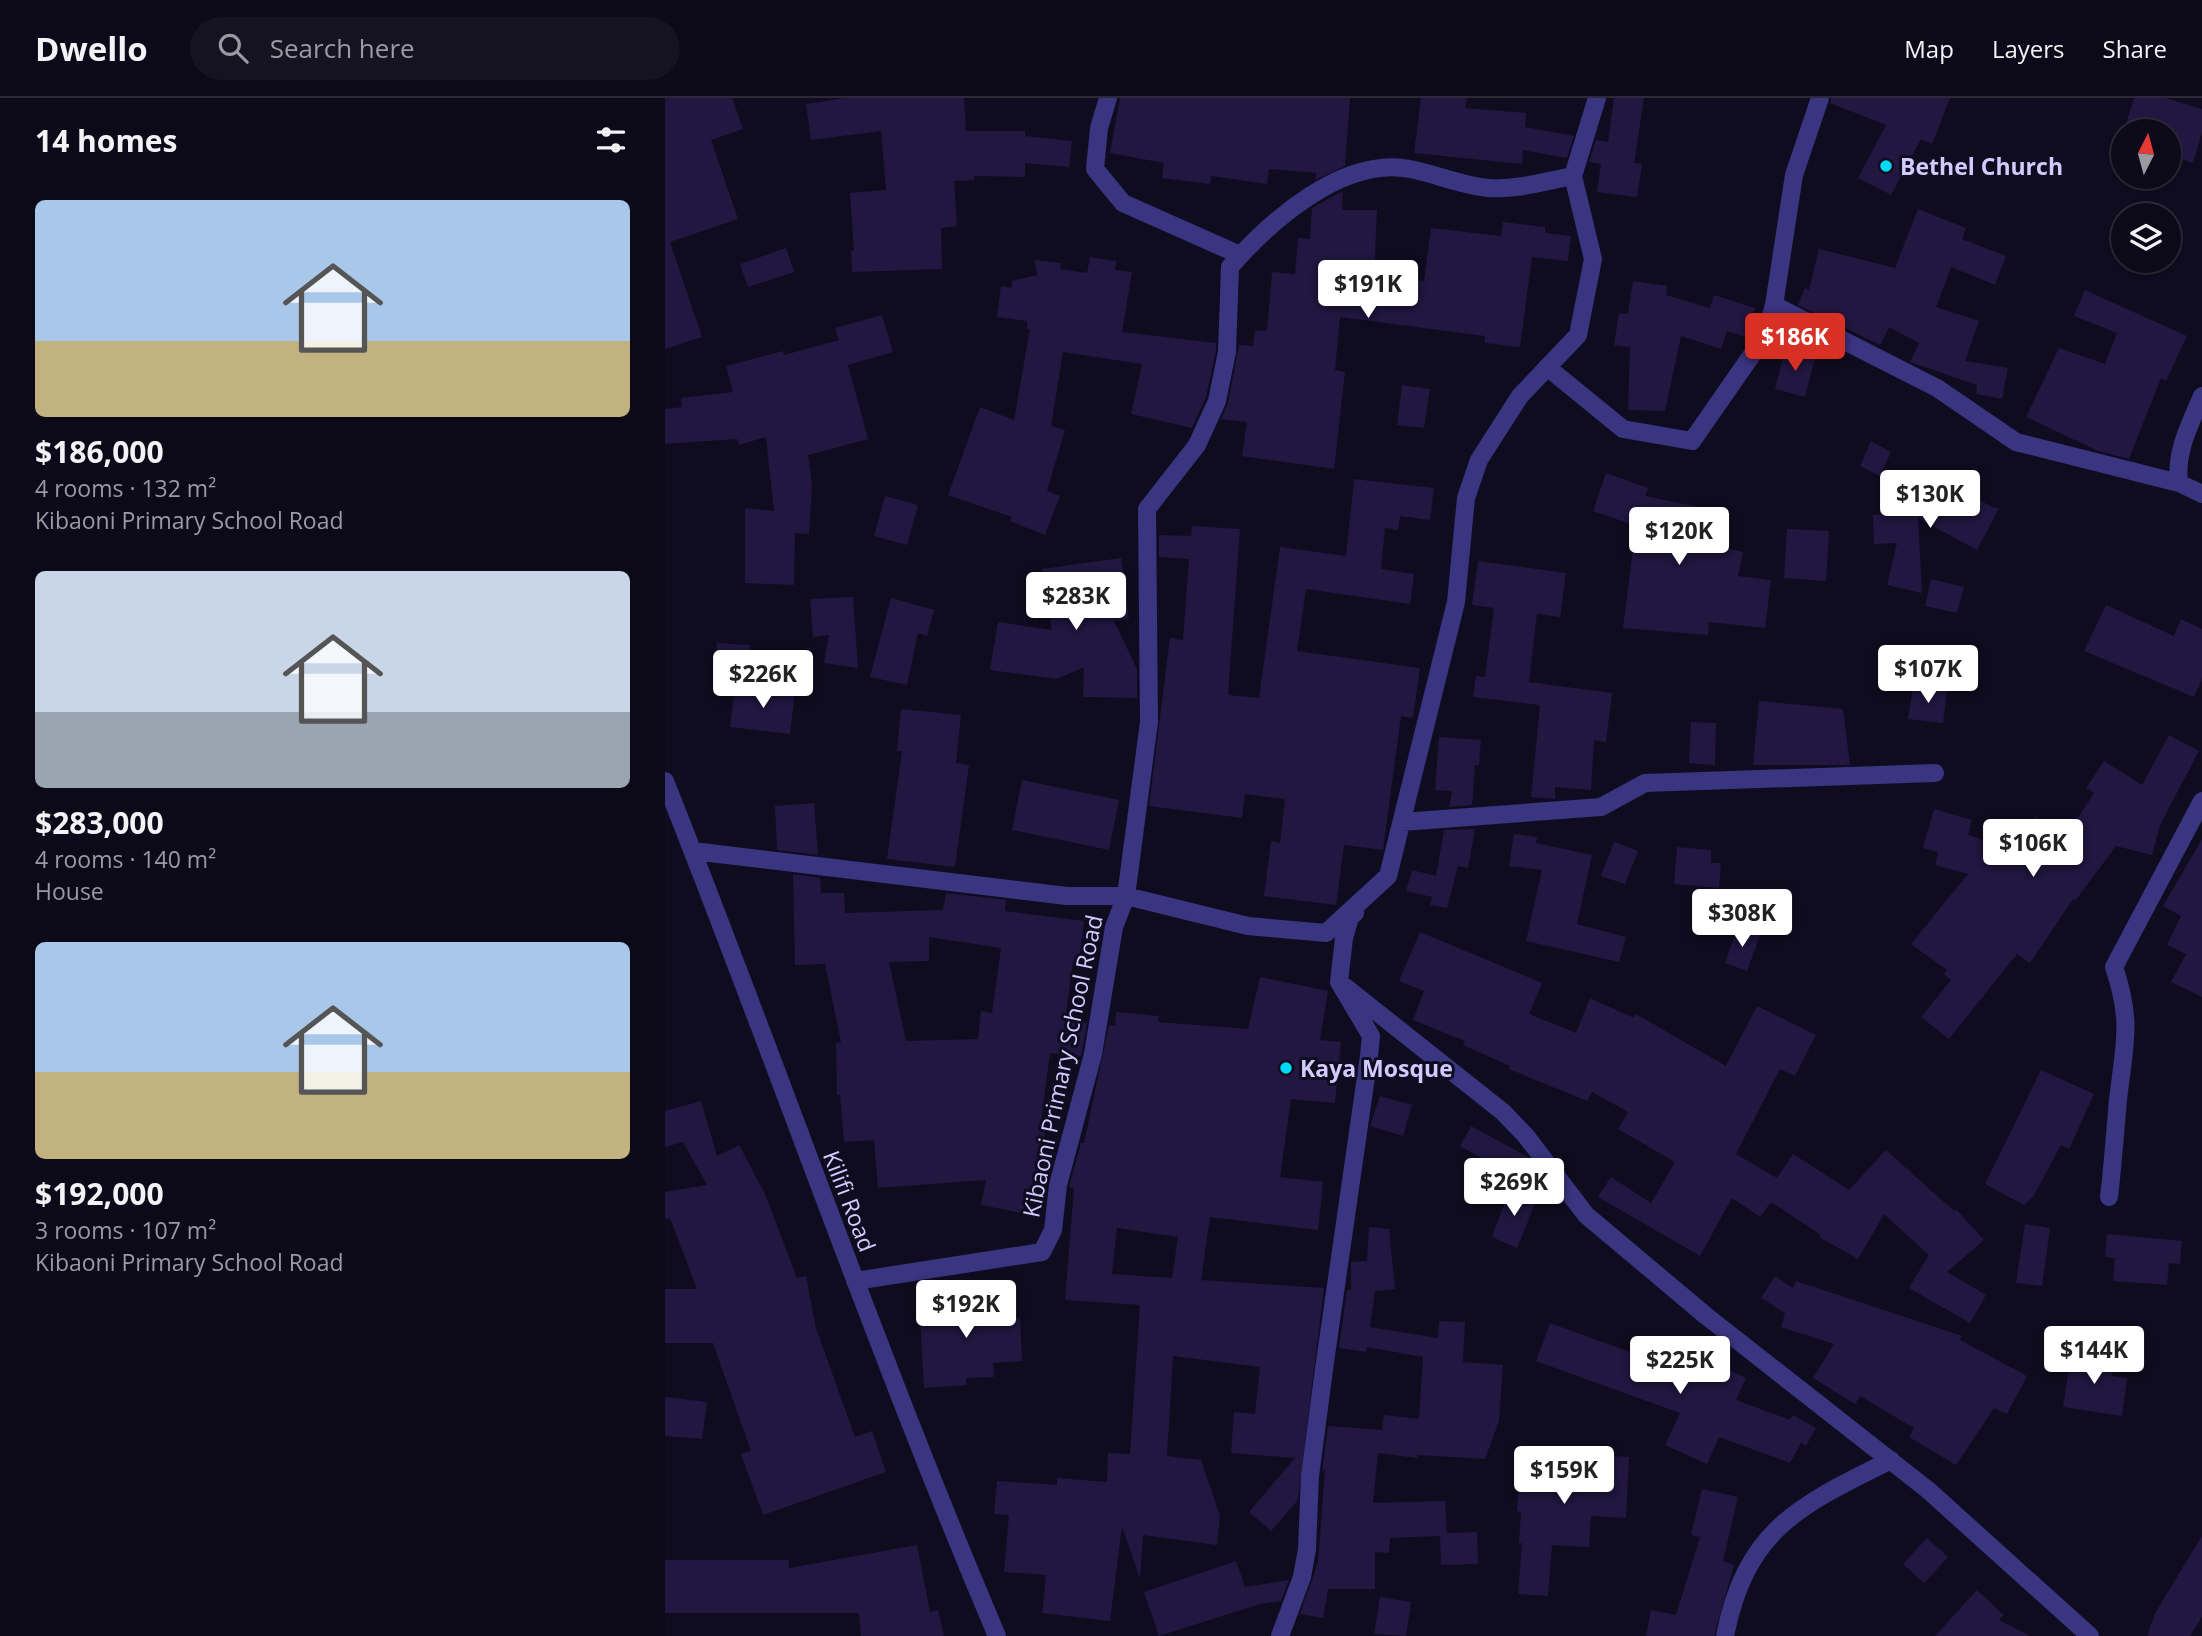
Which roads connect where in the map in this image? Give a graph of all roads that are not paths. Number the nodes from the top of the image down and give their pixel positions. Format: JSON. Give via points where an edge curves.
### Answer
{"nodes":[{"id":1,"x":1108,"y":98,"type":"edge"},
{"id":2,"x":1597,"y":98,"type":"edge"},
{"id":3,"x":1820,"y":98,"type":"edge"},
{"id":4,"x":1573,"y":176,"type":"junction"},
{"id":5,"x":1240,"y":255,"type":"junction"},
{"id":6,"x":1774,"y":305,"type":"junction"},
{"id":7,"x":1547,"y":367,"type":"junction"},
{"id":8,"x":2202,"y":396,"type":"edge"},
{"id":9,"x":2179,"y":483,"type":"junction"},
{"id":10,"x":2202,"y":494,"type":"edge"},
{"id":11,"x":1935,"y":773,"type":"dead end"},
{"id":12,"x":665,"y":781,"type":"edge"},
{"id":13,"x":2202,"y":801,"type":"edge"},
{"id":14,"x":1402,"y":822,"type":"junction"},
{"id":15,"x":693,"y":851,"type":"junction"},
{"id":16,"x":1388,"y":876,"type":"junction"},
{"id":17,"x":1126,"y":896,"type":"junction"},
{"id":18,"x":1339,"y":982,"type":"junction"},
{"id":19,"x":2109,"y":1197,"type":"dead end"},
{"id":20,"x":855,"y":1281,"type":"junction"},
{"id":21,"x":1891,"y":1461,"type":"junction"},
{"id":22,"x":997,"y":1636,"type":"edge"},
{"id":23,"x":1280,"y":1636,"type":"edge"},
{"id":24,"x":1725,"y":1636,"type":"edge"},
{"id":25,"x":2090,"y":1636,"type":"edge"}],
"edges":[{"from":1,"to":5,"type":"street","via":[[1095,169],[1123,203]]},
{"from":2,"to":4,"type":"street"},
{"from":3,"to":6,"type":"street","via":[[1794,175]]},
{"from":4,"to":5,"type":"street","via":[[1489,188],[1409,169],[1380,169],[1335,182],[1302,200]]},
{"from":4,"to":7,"type":"street","via":[[1593,259],[1578,335]]},
{"from":5,"to":17,"type":"street","via":[[1230,267],[1227,352],[1208,426],[1147,509],[1149,722]]},
{"from":6,"to":7,"type":"street","via":[[1765,336],[1750,362],[1692,442],[1623,429]]},
{"from":6,"to":9,"type":"street","via":[[1937,388],[2016,442]]},
{"from":7,"to":14,"type":"street","via":[[1520,396],[1479,460],[1466,498],[1456,602]]},
{"from":8,"to":9,"type":"street","via":[[2183,442],[2177,467]]},
{"from":9,"to":10,"type":"street"},
{"from":11,"to":14,"type":"street","via":[[1645,783],[1601,807]]},
{"from":12,"to":15,"type":"street","name":"Kilifi Road"},
{"from":13,"to":19,"type":"street","via":[[2114,967],[2125,998],[2127,1042]]},
{"from":14,"to":16,"type":"street"},
{"from":15,"to":17,"type":"street","via":[[1067,896]]},
{"from":15,"to":20,"type":"street","name":"Kilifi Road"},
{"from":16,"to":17,"type":"street","name":"Kibaoni Primary School Road","via":[[1326,933],[1248,926]]},
{"from":16,"to":18,"type":"street","via":[[1350,917]]},
{"from":17,"to":20,"type":"street","name":"Kibaoni Primary School Road","via":[[1114,927],[1093,1054],[1058,1185],[1053,1230],[1042,1252]]},
{"from":18,"to":21,"type":"street","via":[[1503,1112],[1586,1215]]},
{"from":18,"to":23,"type":"street","via":[[1371,1036],[1321,1387],[1307,1549],[1302,1577]]},
{"from":20,"to":22,"type":"street","name":"Kilifi Road"},
{"from":21,"to":24,"type":"street","via":[[1819,1497],[1768,1536],[1737,1588]]},
{"from":21,"to":25,"type":"street"}]}
